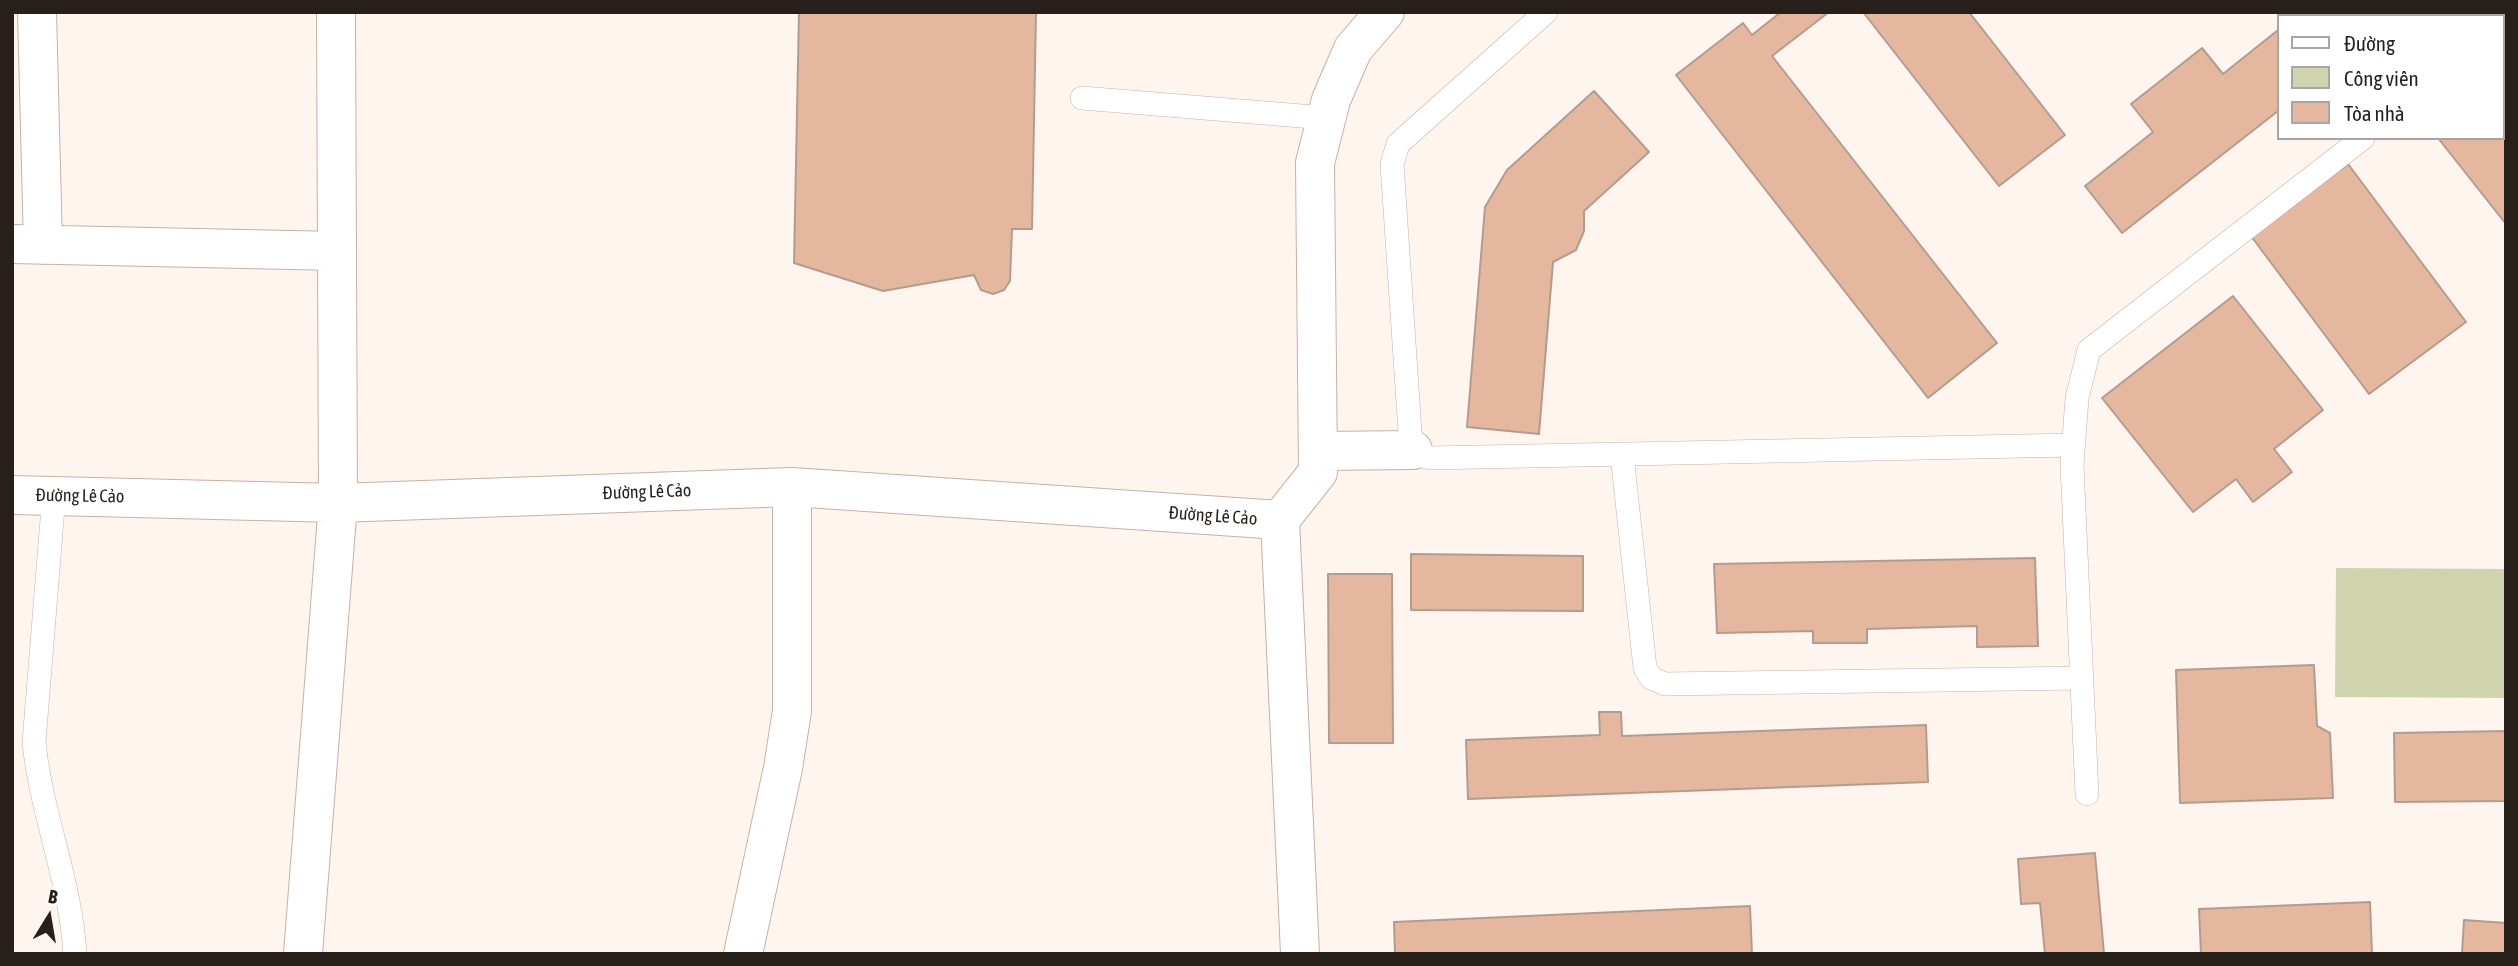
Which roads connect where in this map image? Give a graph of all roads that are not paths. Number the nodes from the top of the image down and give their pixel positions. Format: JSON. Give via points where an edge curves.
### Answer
{"nodes":[{"id":1,"x":37,"y":12,"type":"edge"},
{"id":2,"x":336,"y":12,"type":"edge"},
{"id":3,"x":1385,"y":12,"type":"edge"},
{"id":4,"x":1546,"y":12,"type":"edge"},
{"id":5,"x":1082,"y":98,"type":"dead end"},
{"id":6,"x":1326,"y":118,"type":"junction"},
{"id":7,"x":2360,"y":140,"type":"edge"},
{"id":8,"x":28,"y":244,"type":"edge"},
{"id":9,"x":337,"y":251,"type":"junction"},
{"id":10,"x":2073,"y":445,"type":"junction"},
{"id":11,"x":1413,"y":450,"type":"junction"},
{"id":12,"x":1318,"y":451,"type":"junction"},
{"id":13,"x":1622,"y":454,"type":"junction"},
{"id":14,"x":792,"y":487,"type":"junction"},
{"id":15,"x":12,"y":495,"type":"edge"},
{"id":16,"x":54,"y":495,"type":"junction"},
{"id":17,"x":338,"y":502,"type":"junction"},
{"id":18,"x":1280,"y":520,"type":"junction"},
{"id":19,"x":2082,"y":678,"type":"junction"},
{"id":20,"x":2087,"y":794,"type":"dead end"},
{"id":21,"x":75,"y":954,"type":"edge"},
{"id":22,"x":303,"y":954,"type":"edge"},
{"id":23,"x":743,"y":954,"type":"edge"},
{"id":24,"x":1300,"y":954,"type":"edge"}],
"edges":[{"from":1,"to":8,"type":"street"},
{"from":2,"to":9,"type":"street"},
{"from":3,"to":6,"type":"street","via":[[1353,49]]},
{"from":4,"to":11,"type":"lane","via":[[1398,144],[1394,154]]},
{"from":5,"to":6,"type":"lane"},
{"from":6,"to":12,"type":"street","via":[[1315,163]]},
{"from":7,"to":10,"type":"lane","via":[[2089,350],[2077,398]]},
{"from":8,"to":9,"type":"street"},
{"from":9,"to":17,"type":"street"},
{"from":10,"to":13,"type":"lane"},
{"from":10,"to":19,"type":"lane"},
{"from":11,"to":12,"type":"street"},
{"from":11,"to":13,"type":"lane","via":[[1430,458]]},
{"from":12,"to":18,"type":"street","via":[[1318,472]]},
{"from":13,"to":19,"type":"lane","via":[[1645,668],[1651,678],[1665,684]]},
{"from":14,"to":17,"type":"street","name":"Đường Lê Cảo"},
{"from":14,"to":18,"type":"street","name":"Đường Lê Cảo"},
{"from":14,"to":23,"type":"street","via":[[792,710]]},
{"from":15,"to":16,"type":"street","name":"Đường Lê Cảo"},
{"from":16,"to":17,"type":"street","name":"Đường Lê Cảo"},
{"from":16,"to":21,"type":"lane","via":[[34,742],[37,777],[74,922]]},
{"from":17,"to":22,"type":"street"},
{"from":18,"to":24,"type":"street"},
{"from":19,"to":20,"type":"lane"}]}
